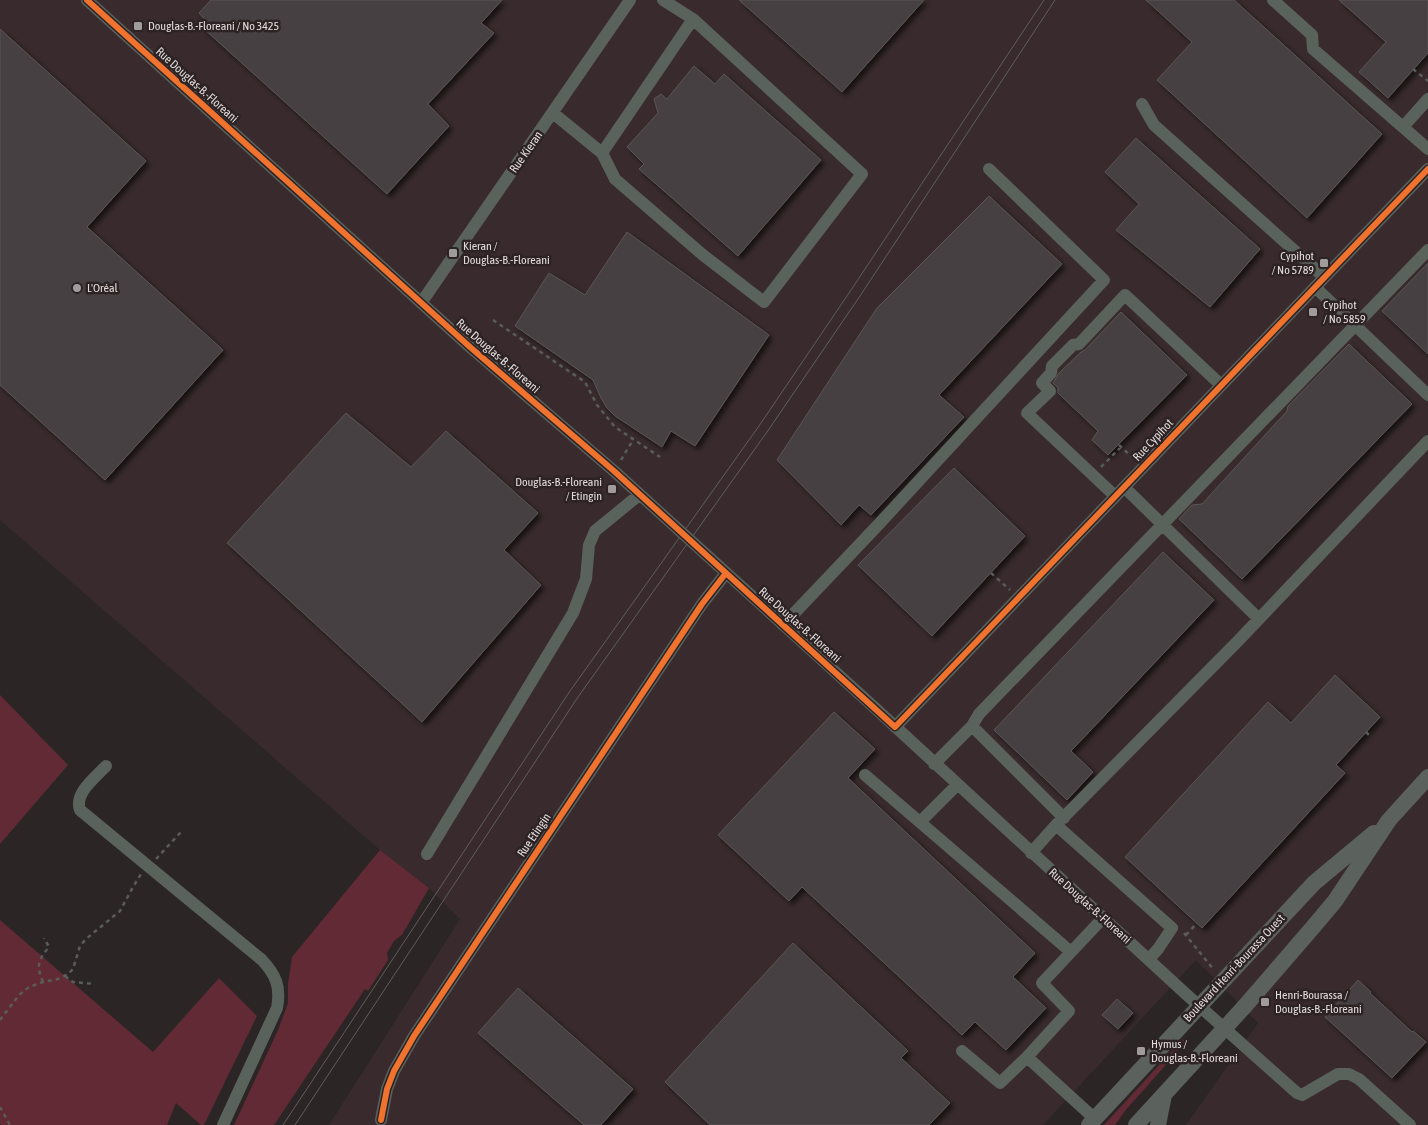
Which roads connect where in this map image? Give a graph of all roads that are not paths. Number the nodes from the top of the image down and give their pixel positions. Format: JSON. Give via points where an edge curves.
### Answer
{"nodes":[{"id":1,"x":87,"y":0,"type":"edge"},
{"id":2,"x":630,"y":0,"type":"edge"},
{"id":3,"x":663,"y":0,"type":"edge"},
{"id":4,"x":1272,"y":0,"type":"edge"},
{"id":5,"x":693,"y":18,"type":"junction"},
{"id":6,"x":1428,"y":99,"type":"edge"},
{"id":7,"x":1142,"y":104,"type":"dead end"},
{"id":8,"x":553,"y":113,"type":"junction"},
{"id":9,"x":1403,"y":127,"type":"junction"},
{"id":10,"x":1428,"y":148,"type":"edge"},
{"id":11,"x":602,"y":153,"type":"junction"},
{"id":12,"x":989,"y":169,"type":"dead end"},
{"id":13,"x":1428,"y":169,"type":"edge"},
{"id":14,"x":1428,"y":250,"type":"edge"},
{"id":15,"x":1324,"y":277,"type":"junction"},
{"id":16,"x":1315,"y":287,"type":"junction"},
{"id":17,"x":421,"y":303,"type":"junction"},
{"id":18,"x":1356,"y":325,"type":"junction"},
{"id":19,"x":1221,"y":385,"type":"junction"},
{"id":20,"x":1428,"y":395,"type":"edge"},
{"id":21,"x":1428,"y":441,"type":"edge"},
{"id":22,"x":1120,"y":492,"type":"junction"},
{"id":23,"x":640,"y":495,"type":"junction"},
{"id":24,"x":1163,"y":525,"type":"junction"},
{"id":25,"x":726,"y":573,"type":"junction"},
{"id":26,"x":1259,"y":619,"type":"junction"},
{"id":27,"x":783,"y":625,"type":"junction"},
{"id":28,"x":972,"y":726,"type":"junction"},
{"id":29,"x":895,"y":727,"type":"junction"},
{"id":30,"x":934,"y":764,"type":"junction"},
{"id":31,"x":106,"y":766,"type":"dead end"},
{"id":32,"x":865,"y":775,"type":"dead end"},
{"id":33,"x":1428,"y":777,"type":"edge"},
{"id":34,"x":957,"y":785,"type":"junction"},
{"id":35,"x":1389,"y":820,"type":"junction"},
{"id":36,"x":920,"y":822,"type":"junction"},
{"id":37,"x":1060,"y":822,"type":"junction"},
{"id":38,"x":1031,"y":852,"type":"junction"},
{"id":39,"x":427,"y":854,"type":"dead end"},
{"id":40,"x":1103,"y":918,"type":"junction"},
{"id":41,"x":1070,"y":952,"type":"junction"},
{"id":42,"x":1149,"y":960,"type":"junction"},
{"id":43,"x":1199,"y":1005,"type":"junction"},
{"id":44,"x":1224,"y":1028,"type":"junction"},
{"id":45,"x":962,"y":1051,"type":"dead end"},
{"id":46,"x":1027,"y":1057,"type":"junction"},
{"id":47,"x":1164,"y":1095,"type":"junction"},
{"id":48,"x":382,"y":1120,"type":"dead end"},
{"id":49,"x":1092,"y":1122,"type":"edge"},
{"id":50,"x":223,"y":1125,"type":"edge"},
{"id":51,"x":1136,"y":1125,"type":"edge"},
{"id":52,"x":1158,"y":1125,"type":"edge"},
{"id":53,"x":1410,"y":1125,"type":"edge"}],
"edges":[{"from":1,"to":17,"type":"street","name":"Rue Douglas-B.-Floreani"},
{"from":2,"to":8,"type":"street","name":"Rue Kieran"},
{"from":3,"to":5,"type":"street"},
{"from":4,"to":9,"type":"street","via":[[1312,35],[1313,49]]},
{"from":5,"to":11,"type":"street"},
{"from":5,"to":11,"type":"street","via":[[862,174],[764,302],[615,180]]},
{"from":6,"to":9,"type":"street"},
{"from":7,"to":15,"type":"street","via":[[1154,125]]},
{"from":8,"to":11,"type":"street"},
{"from":8,"to":17,"type":"street","name":"Rue Kieran"},
{"from":9,"to":10,"type":"street"},
{"from":12,"to":27,"type":"street","via":[[1104,280]]},
{"from":13,"to":15,"type":"street","name":"Rue Cypihot"},
{"from":14,"to":18,"type":"street"},
{"from":15,"to":16,"type":"street","name":"Rue Cypihot"},
{"from":16,"to":18,"type":"street"},
{"from":16,"to":19,"type":"street","name":"Rue Cypihot"},
{"from":17,"to":23,"type":"street","name":"Rue Douglas-B.-Floreani"},
{"from":18,"to":20,"type":"street"},
{"from":18,"to":24,"type":"street"},
{"from":19,"to":22,"type":"street","name":"Rue Cypihot"},
{"from":19,"to":22,"type":"street","via":[[1125,295],[1079,344],[1073,345],[1052,366],[1051,373],[1042,383],[1050,390],[1027,413]]},
{"from":21,"to":26,"type":"street"},
{"from":22,"to":24,"type":"street"},
{"from":22,"to":29,"type":"street","name":"Rue Cypihot"},
{"from":23,"to":25,"type":"street","name":"Rue Douglas-B.-Floreani"},
{"from":23,"to":39,"type":"street","via":[[595,531],[589,545],[586,578],[573,613]]},
{"from":24,"to":26,"type":"street"},
{"from":24,"to":28,"type":"street","via":[[979,714]]},
{"from":25,"to":27,"type":"street","name":"Rue Douglas-B.-Floreani"},
{"from":25,"to":48,"type":"street","name":"Rue Etingin","via":[[702,604],[414,1036],[394,1071]]},
{"from":26,"to":37,"type":"street"},
{"from":27,"to":29,"type":"street","name":"Rue Douglas-B.-Floreani"},
{"from":28,"to":30,"type":"street"},
{"from":28,"to":37,"type":"street"},
{"from":29,"to":30,"type":"street","name":"Rue Douglas-B.-Floreani"},
{"from":30,"to":34,"type":"street","name":"Rue Douglas-B.-Floreani"},
{"from":31,"to":50,"type":"street","via":[[79,798],[80,810],[262,960],[275,977],[277,1008]]},
{"from":32,"to":36,"type":"street"},
{"from":33,"to":35,"type":"main road","name":"Boulevard Henri-Bourassa Ouest"},
{"from":34,"to":36,"type":"street"},
{"from":34,"to":38,"type":"street","name":"Rue Douglas-B.-Floreani"},
{"from":35,"to":43,"type":"main road","name":"Boulevard Henri-Bourassa Ouest","via":[[1314,883]]},
{"from":35,"to":44,"type":"main road","name":"Boulevard Henri-Bourassa Ouest","via":[[1335,901]]},
{"from":36,"to":41,"type":"street"},
{"from":37,"to":38,"type":"street"},
{"from":37,"to":42,"type":"street","via":[[1172,928]]},
{"from":38,"to":40,"type":"street","name":"Rue Douglas-B.-Floreani"},
{"from":40,"to":41,"type":"street"},
{"from":40,"to":42,"type":"street","name":"Rue Douglas-B.-Floreani"},
{"from":41,"to":46,"type":"street","via":[[1042,983],[1069,1011]]},
{"from":42,"to":43,"type":"street","name":"Rue Douglas-B.-Floreani"},
{"from":43,"to":44,"type":"street","name":"Rue Douglas-B.-Floreani"},
{"from":43,"to":49,"type":"main road","name":"Boulevard Henri-Bourassa Ouest"},
{"from":44,"to":47,"type":"main road","name":"Boulevard Henri-Bourassa Ouest"},
{"from":44,"to":53,"type":"street","name":"Rue Douglas-B.-Floreani","via":[[1297,1093],[1302,1095],[1338,1074],[1349,1074],[1359,1079]]},
{"from":45,"to":46,"type":"street","via":[[1000,1083]]},
{"from":46,"to":49,"type":"street"},
{"from":47,"to":51,"type":"main road","name":"Boulevard Henri-Bourassa Ouest"},
{"from":47,"to":52,"type":"main road"}]}
